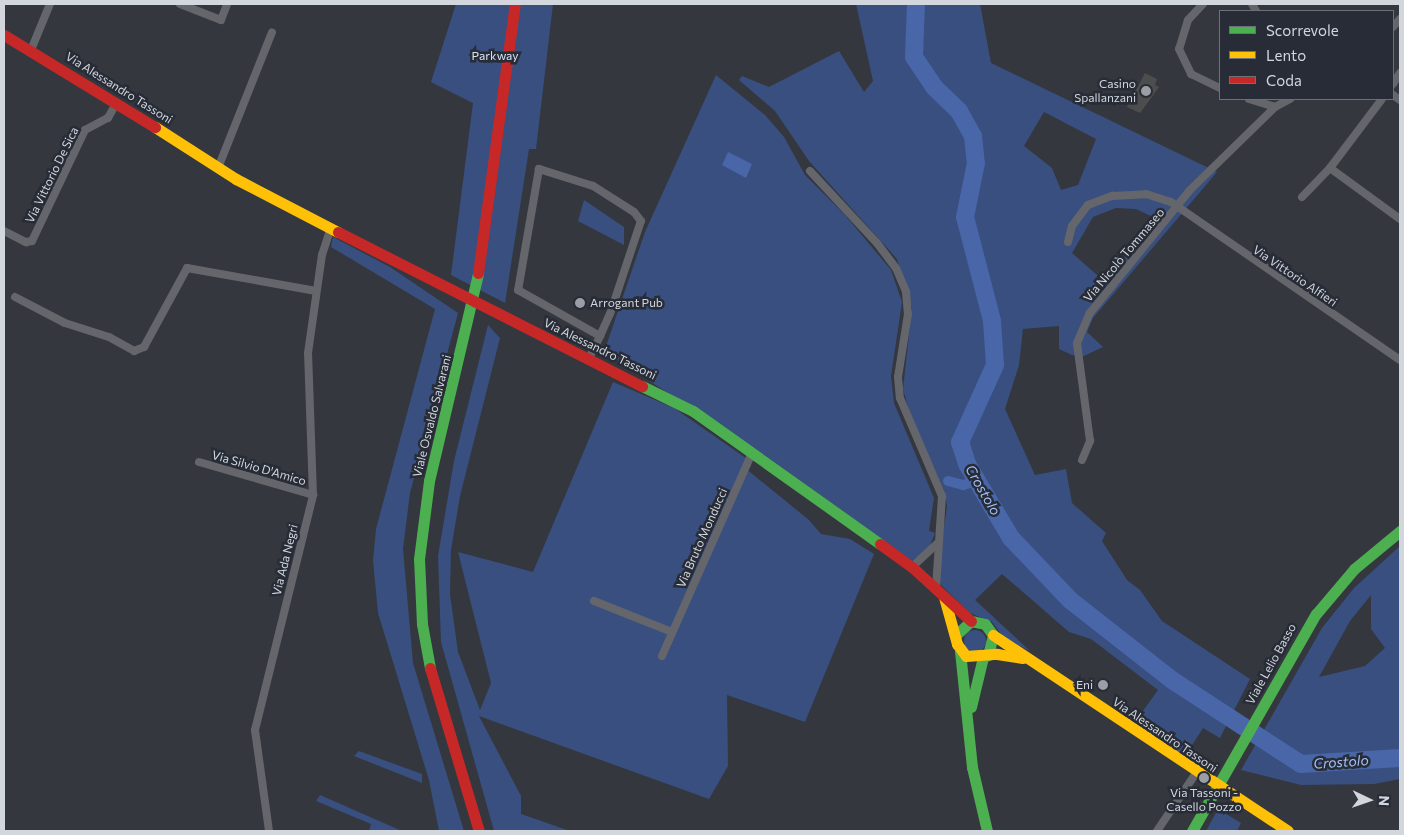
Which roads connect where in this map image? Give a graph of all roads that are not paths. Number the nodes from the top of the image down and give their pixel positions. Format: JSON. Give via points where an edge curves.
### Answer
{"nodes":[{"id":1,"x":50,"y":4,"type":"edge"},
{"id":2,"x":180,"y":4,"type":"edge"},
{"id":3,"x":227,"y":4,"type":"edge"},
{"id":4,"x":515,"y":4,"type":"edge"},
{"id":5,"x":1203,"y":4,"type":"edge"},
{"id":6,"x":272,"y":32,"type":"dead end"},
{"id":7,"x":4,"y":35,"type":"edge"},
{"id":8,"x":31,"y":50,"type":"junction"},
{"id":9,"x":1219,"y":88,"type":"edge"},
{"id":10,"x":1252,"y":100,"type":"edge"},
{"id":11,"x":1288,"y":100,"type":"edge"},
{"id":12,"x":1381,"y":100,"type":"edge"},
{"id":13,"x":117,"y":102,"type":"junction"},
{"id":14,"x":1275,"y":107,"type":"junction"},
{"id":15,"x":218,"y":168,"type":"junction"},
{"id":16,"x":1330,"y":168,"type":"junction"},
{"id":17,"x":810,"y":171,"type":"dead end"},
{"id":18,"x":1302,"y":197,"type":"dead end"},
{"id":19,"x":1177,"y":209,"type":"junction"},
{"id":20,"x":1400,"y":219,"type":"edge"},
{"id":21,"x":332,"y":228,"type":"junction"},
{"id":22,"x":4,"y":231,"type":"edge"},
{"id":23,"x":1068,"y":242,"type":"dead end"},
{"id":24,"x":316,"y":291,"type":"junction"},
{"id":25,"x":15,"y":296,"type":"dead end"},
{"id":26,"x":600,"y":336,"type":"junction"},
{"id":27,"x":589,"y":358,"type":"junction"},
{"id":28,"x":1400,"y":360,"type":"edge"},
{"id":29,"x":752,"y":453,"type":"junction"},
{"id":30,"x":1082,"y":460,"type":"dead end"},
{"id":31,"x":199,"y":462,"type":"dead end"},
{"id":32,"x":313,"y":495,"type":"junction"},
{"id":33,"x":1400,"y":531,"type":"edge"},
{"id":34,"x":938,"y":543,"type":"junction"},
{"id":35,"x":912,"y":567,"type":"junction"},
{"id":36,"x":940,"y":593,"type":"junction"},
{"id":37,"x":594,"y":602,"type":"dead end"},
{"id":38,"x":971,"y":621,"type":"junction"},
{"id":39,"x":672,"y":632,"type":"junction"},
{"id":40,"x":957,"y":634,"type":"junction"},
{"id":41,"x":993,"y":635,"type":"junction"},
{"id":42,"x":960,"y":651,"type":"junction"},
{"id":43,"x":662,"y":656,"type":"dead end"},
{"id":44,"x":986,"y":656,"type":"junction"},
{"id":45,"x":1028,"y":659,"type":"junction"},
{"id":46,"x":969,"y":718,"type":"junction"},
{"id":47,"x":1196,"y":773,"type":"junction"},
{"id":48,"x":1193,"y":830,"type":"edge"},
{"id":49,"x":268,"y":831,"type":"edge"},
{"id":50,"x":479,"y":831,"type":"edge"},
{"id":51,"x":987,"y":831,"type":"edge"},
{"id":52,"x":1157,"y":831,"type":"edge"},
{"id":53,"x":1288,"y":831,"type":"edge"}],
"edges":[{"from":1,"to":8,"type":"street"},
{"from":2,"to":3,"type":"street","via":[[221,20]]},
{"from":4,"to":50,"type":"street","name":"Viale Osvaldo Salvarani","via":[[479,273],[429,481],[419,559],[422,624],[429,664]]},
{"from":5,"to":9,"type":"street","via":[[1188,20],[1179,49],[1191,74]]},
{"from":6,"to":15,"type":"street"},
{"from":7,"to":8,"type":"street","name":"Via Alessandro Tassoni"},
{"from":8,"to":13,"type":"street","name":"Via Alessandro Tassoni"},
{"from":10,"to":14,"type":"street"},
{"from":11,"to":14,"type":"street","name":"Via Nicolò Tommaseo"},
{"from":12,"to":16,"type":"street"},
{"from":13,"to":15,"type":"street","name":"Via Alessandro Tassoni"},
{"from":13,"to":22,"type":"street","name":"Via Vittorio De Sica","via":[[108,118],[85,130],[32,241],[26,242]]},
{"from":14,"to":19,"type":"street","name":"Via Nicolò Tommaseo","via":[[1190,191]]},
{"from":15,"to":21,"type":"street","name":"Via Alessandro Tassoni"},
{"from":16,"to":18,"type":"street"},
{"from":16,"to":20,"type":"street"},
{"from":17,"to":34,"type":"street","via":[[877,243],[896,268],[906,292],[908,314],[898,377],[900,398],[942,496]]},
{"from":19,"to":23,"type":"street","name":"Via Nicolò Tommaseo","via":[[1171,202],[1146,194],[1112,196],[1088,205],[1072,226]]},
{"from":19,"to":28,"type":"street","name":"Via Vittorio Alfieri"},
{"from":19,"to":30,"type":"street","name":"Via Nicolò Tommaseo","via":[[1090,313],[1077,343],[1090,442]]},
{"from":21,"to":24,"type":"street","name":"Via Ada Negri"},
{"from":21,"to":27,"type":"street","name":"Via Alessandro Tassoni","via":[[500,317]]},
{"from":24,"to":25,"type":"street","via":[[187,268],[144,346],[134,351],[109,338],[64,323]]},
{"from":24,"to":32,"type":"street","name":"Via Ada Negri","via":[[307,387]]},
{"from":26,"to":26,"type":"street","via":[[641,221],[634,212],[593,186],[539,170],[518,290]]},
{"from":26,"to":27,"type":"street"},
{"from":27,"to":29,"type":"street","name":"Via Alessandro Tassoni","via":[[673,400]]},
{"from":29,"to":35,"type":"street","name":"Via Alessandro Tassoni"},
{"from":29,"to":39,"type":"street","name":"Via Bruto Monducci"},
{"from":31,"to":32,"type":"street","name":"Via Silvio D'Amico"},
{"from":32,"to":49,"type":"street","name":"Via Ada Negri","via":[[255,730]]},
{"from":33,"to":48,"type":"street","name":"Viale Lelio Basso","via":[[1337,586],[1309,623]]},
{"from":34,"to":35,"type":"street"},
{"from":34,"to":36,"type":"street"},
{"from":35,"to":36,"type":"street","name":"Via Alessandro Tassoni"},
{"from":36,"to":38,"type":"street","name":"Via Alessandro Tassoni"},
{"from":36,"to":40,"type":"street","name":"Via Alessandro Tassoni"},
{"from":37,"to":39,"type":"street"},
{"from":38,"to":40,"type":"street"},
{"from":38,"to":41,"type":"street","name":"Via Alessandro Tassoni","via":[[986,624]]},
{"from":39,"to":43,"type":"street","name":"Via Bruto Monducci"},
{"from":40,"to":42,"type":"street","name":"Via Alessandro Tassoni"},
{"from":41,"to":44,"type":"street"},
{"from":41,"to":45,"type":"street","name":"Via Alessandro Tassoni"},
{"from":42,"to":44,"type":"street","name":"Via Alessandro Tassoni","via":[[971,658]]},
{"from":42,"to":46,"type":"street"},
{"from":44,"to":45,"type":"street","name":"Via Alessandro Tassoni"},
{"from":44,"to":46,"type":"street","via":[[975,677]]},
{"from":45,"to":47,"type":"street","name":"Via Alessandro Tassoni"},
{"from":46,"to":51,"type":"street","via":[[972,767]]},
{"from":47,"to":52,"type":"street"},
{"from":47,"to":53,"type":"street","name":"Via Alessandro Tassoni"}]}
